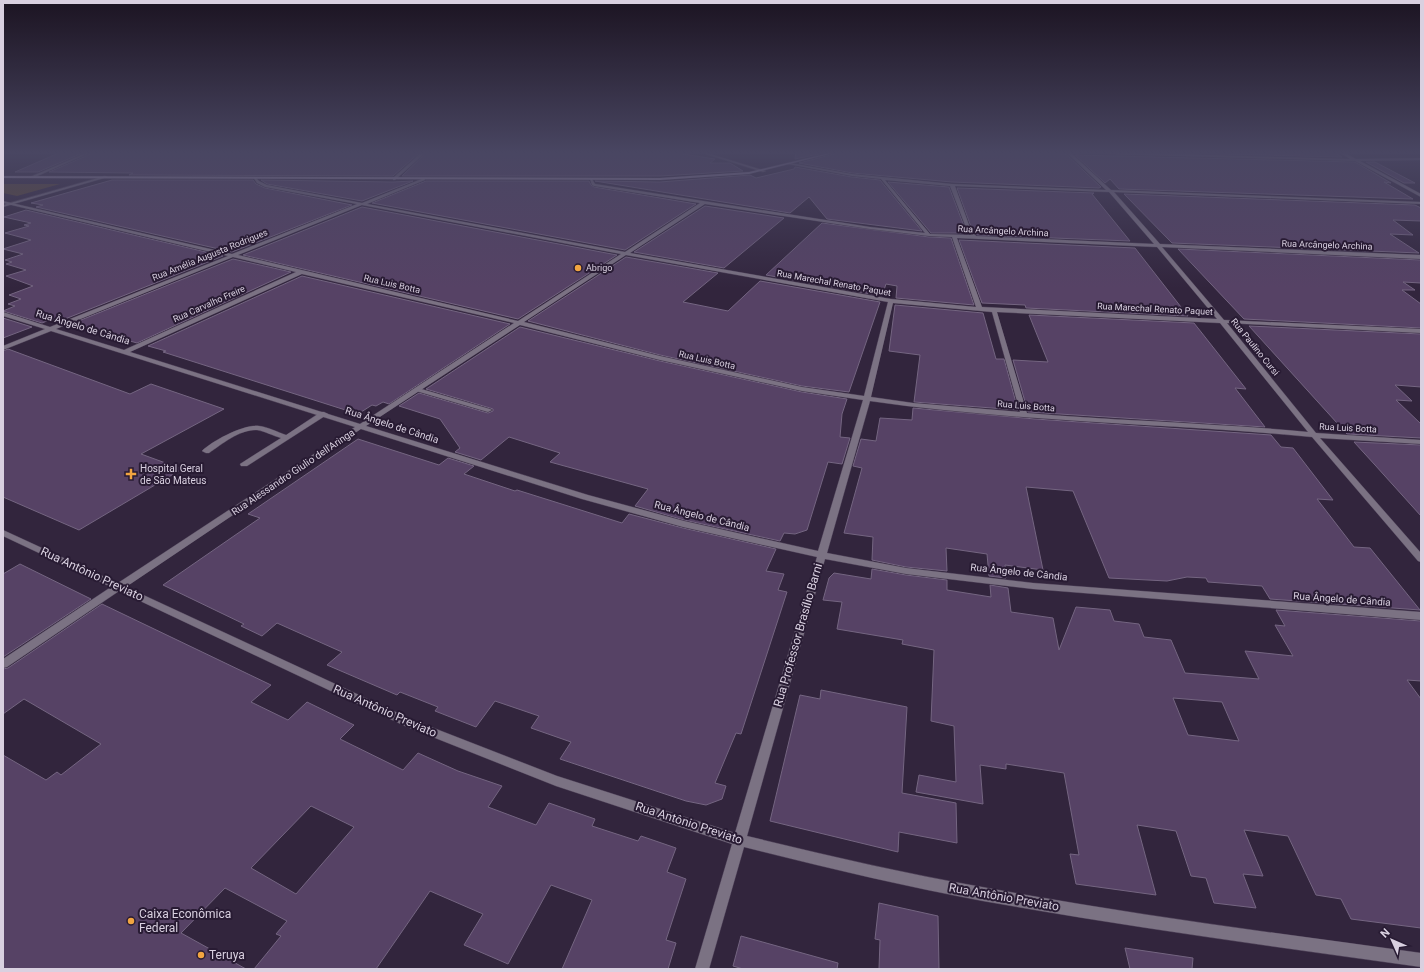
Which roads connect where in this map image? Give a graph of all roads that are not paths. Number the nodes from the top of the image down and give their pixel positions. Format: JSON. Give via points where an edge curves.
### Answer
{"nodes":[{"id":1,"x":35,"y":197,"type":"edge"},
{"id":2,"x":325,"y":197,"type":"edge"},
{"id":3,"x":376,"y":197,"type":"edge"},
{"id":4,"x":674,"y":197,"type":"edge"},
{"id":5,"x":898,"y":197,"type":"edge"},
{"id":6,"x":957,"y":197,"type":"edge"},
{"id":7,"x":1116,"y":197,"type":"edge"},
{"id":8,"x":1275,"y":197,"type":"edge"},
{"id":9,"x":3,"y":202,"type":"edge"},
{"id":10,"x":704,"y":202,"type":"junction"},
{"id":11,"x":1421,"y":203,"type":"edge"},
{"id":12,"x":12,"y":204,"type":"junction"},
{"id":13,"x":360,"y":204,"type":"junction"},
{"id":14,"x":3,"y":206,"type":"edge"},
{"id":15,"x":929,"y":235,"type":"junction"},
{"id":16,"x":954,"y":236,"type":"junction"},
{"id":17,"x":974,"y":237,"type":"junction"},
{"id":18,"x":1159,"y":246,"type":"junction"},
{"id":19,"x":624,"y":253,"type":"junction"},
{"id":20,"x":231,"y":255,"type":"junction"},
{"id":21,"x":1421,"y":257,"type":"edge"},
{"id":22,"x":301,"y":272,"type":"junction"},
{"id":23,"x":891,"y":301,"type":"junction"},
{"id":24,"x":980,"y":309,"type":"junction"},
{"id":25,"x":994,"y":310,"type":"junction"},
{"id":26,"x":3,"y":314,"type":"edge"},
{"id":27,"x":1222,"y":321,"type":"junction"},
{"id":28,"x":520,"y":323,"type":"junction"},
{"id":29,"x":50,"y":329,"type":"junction"},
{"id":30,"x":1421,"y":331,"type":"edge"},
{"id":31,"x":3,"y":348,"type":"edge"},
{"id":32,"x":124,"y":352,"type":"junction"},
{"id":33,"x":418,"y":390,"type":"junction"},
{"id":34,"x":867,"y":399,"type":"junction"},
{"id":35,"x":488,"y":410,"type":"dead end"},
{"id":36,"x":324,"y":414,"type":"junction"},
{"id":37,"x":1024,"y":415,"type":"junction"},
{"id":38,"x":361,"y":426,"type":"junction"},
{"id":39,"x":1314,"y":435,"type":"junction"},
{"id":40,"x":286,"y":437,"type":"junction"},
{"id":41,"x":1421,"y":442,"type":"edge"},
{"id":42,"x":206,"y":451,"type":"dead end"},
{"id":43,"x":244,"y":464,"type":"dead end"},
{"id":44,"x":3,"y":533,"type":"edge"},
{"id":45,"x":821,"y":555,"type":"junction"},
{"id":46,"x":1421,"y":559,"type":"edge"},
{"id":47,"x":120,"y":587,"type":"junction"},
{"id":48,"x":1421,"y":616,"type":"edge"},
{"id":49,"x":3,"y":664,"type":"edge"},
{"id":50,"x":738,"y":840,"type":"junction"},
{"id":51,"x":1421,"y":960,"type":"edge"},
{"id":52,"x":702,"y":969,"type":"edge"}],
"edges":[{"from":1,"to":12,"type":"street"},
{"from":2,"to":13,"type":"street","name":"Rua Marechal Renato Paquet"},
{"from":3,"to":13,"type":"street","name":"Rua Amélia Augusta Rodrigues"},
{"from":4,"to":10,"type":"street","name":"Rua Arcângelo Archina"},
{"from":5,"to":15,"type":"street"},
{"from":6,"to":17,"type":"street"},
{"from":7,"to":18,"type":"street","name":"Rua Paulino Cursi"},
{"from":8,"to":11,"type":"street"},
{"from":9,"to":12,"type":"street","name":"Rua Luis Botta"},
{"from":10,"to":15,"type":"street","name":"Rua Arcângelo Archina"},
{"from":10,"to":19,"type":"street","name":"Rua Alessandro Giulio dell'Aringa"},
{"from":12,"to":14,"type":"street"},
{"from":12,"to":20,"type":"street","name":"Rua Luis Botta"},
{"from":13,"to":19,"type":"street","name":"Rua Marechal Renato Paquet"},
{"from":13,"to":20,"type":"street","name":"Rua Amélia Augusta Rodrigues"},
{"from":15,"to":16,"type":"street","name":"Rua Arcângelo Archina"},
{"from":16,"to":17,"type":"street","name":"Rua Arcângelo Archina"},
{"from":16,"to":24,"type":"street"},
{"from":17,"to":18,"type":"street","name":"Rua Arcângelo Archina"},
{"from":18,"to":21,"type":"street","name":"Rua Arcângelo Archina"},
{"from":18,"to":27,"type":"street","name":"Rua Paulino Cursi"},
{"from":19,"to":23,"type":"street","name":"Rua Marechal Renato Paquet"},
{"from":19,"to":28,"type":"street","name":"Rua Alessandro Giulio dell'Aringa"},
{"from":20,"to":22,"type":"street","name":"Rua Luis Botta"},
{"from":20,"to":29,"type":"street","name":"Rua Amélia Augusta Rodrigues"},
{"from":22,"to":28,"type":"street","name":"Rua Luis Botta"},
{"from":22,"to":32,"type":"street","name":"Rua Carvalho Freire"},
{"from":23,"to":24,"type":"street","name":"Rua Marechal Renato Paquet"},
{"from":23,"to":34,"type":"street","name":"Rua Professor Brasílio Barni"},
{"from":24,"to":25,"type":"street","name":"Rua Marechal Renato Paquet"},
{"from":25,"to":27,"type":"street","name":"Rua Marechal Renato Paquet"},
{"from":25,"to":37,"type":"street"},
{"from":26,"to":29,"type":"street","name":"Rua Ângelo de Cândia"},
{"from":27,"to":30,"type":"street","name":"Rua Marechal Renato Paquet"},
{"from":27,"to":39,"type":"street","name":"Rua Paulino Cursi"},
{"from":28,"to":33,"type":"street","name":"Rua Alessandro Giulio dell'Aringa"},
{"from":28,"to":34,"type":"street","name":"Rua Luis Botta","via":[[729,374]]},
{"from":29,"to":31,"type":"street","name":"Rua Amélia Augusta Rodrigues"},
{"from":29,"to":32,"type":"street","name":"Rua Ângelo de Cândia"},
{"from":32,"to":36,"type":"street","name":"Rua Ângelo de Cândia"},
{"from":33,"to":35,"type":"street"},
{"from":33,"to":38,"type":"street","name":"Rua Alessandro Giulio dell'Aringa"},
{"from":34,"to":37,"type":"street","name":"Rua Luis Botta"},
{"from":34,"to":45,"type":"street","name":"Rua Professor Brasílio Barni"},
{"from":36,"to":38,"type":"street","name":"Rua Ângelo de Cândia"},
{"from":36,"to":40,"type":"street"},
{"from":37,"to":39,"type":"street","name":"Rua Luis Botta"},
{"from":38,"to":45,"type":"street","name":"Rua Ângelo de Cândia","via":[[585,497],[683,524]]},
{"from":38,"to":47,"type":"street","name":"Rua Alessandro Giulio dell'Aringa"},
{"from":39,"to":41,"type":"street","name":"Rua Luis Botta"},
{"from":39,"to":46,"type":"street","name":"Rua Paulino Cursi"},
{"from":40,"to":42,"type":"street","via":[[258,428],[250,429],[240,431]]},
{"from":40,"to":43,"type":"street"},
{"from":44,"to":47,"type":"street","name":"Rua Antônio Previato"},
{"from":45,"to":48,"type":"street","name":"Rua Ângelo de Cândia","via":[[906,571],[1034,586]]},
{"from":45,"to":50,"type":"street","name":"Rua Professor Brasílio Barni"},
{"from":47,"to":49,"type":"street","name":"Rua Alessandro Giulio dell'Aringa"},
{"from":47,"to":50,"type":"street","name":"Rua Antônio Previato","via":[[409,723],[556,781]]},
{"from":50,"to":51,"type":"street","name":"Rua Antônio Previato","via":[[982,894],[1163,924]]},
{"from":50,"to":52,"type":"street","name":"Rua Professor Brasílio Barni"}]}
